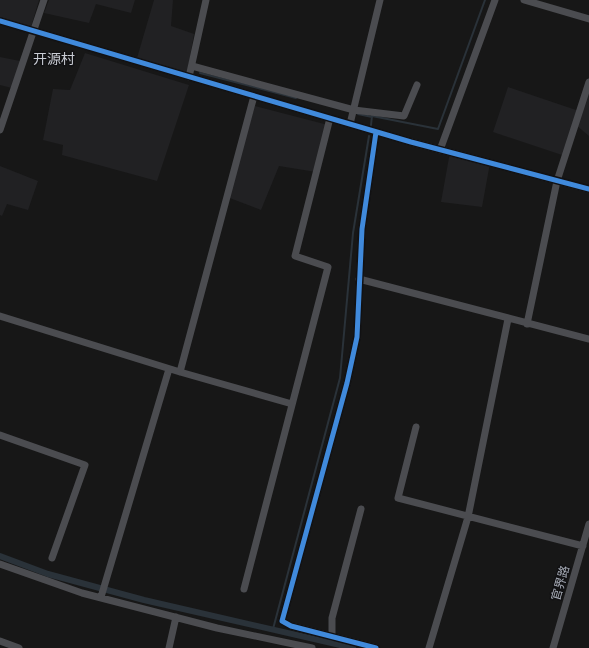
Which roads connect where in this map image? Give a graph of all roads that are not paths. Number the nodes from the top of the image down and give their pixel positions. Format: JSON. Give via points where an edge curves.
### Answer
{"nodes":[{"id":1,"x":44,"y":0,"type":"edge"},
{"id":2,"x":206,"y":0,"type":"edge"},
{"id":3,"x":380,"y":0,"type":"edge"},
{"id":4,"x":495,"y":0,"type":"edge"},
{"id":5,"x":524,"y":0,"type":"edge"},
{"id":6,"x":589,"y":19,"type":"edge"},
{"id":7,"x":0,"y":21,"type":"edge"},
{"id":8,"x":34,"y":32,"type":"junction"},
{"id":9,"x":192,"y":66,"type":"junction"},
{"id":10,"x":189,"y":77,"type":"junction"},
{"id":11,"x":589,"y":82,"type":"edge"},
{"id":12,"x":417,"y":85,"type":"dead end"},
{"id":13,"x":254,"y":96,"type":"junction"},
{"id":14,"x":353,"y":113,"type":"junction"},
{"id":15,"x":330,"y":118,"type":"junction"},
{"id":16,"x":350,"y":124,"type":"junction"},
{"id":17,"x":0,"y":130,"type":"edge"},
{"id":18,"x":376,"y":132,"type":"junction"},
{"id":19,"x":440,"y":150,"type":"junction"},
{"id":20,"x":557,"y":180,"type":"junction"},
{"id":21,"x":589,"y":189,"type":"edge"},
{"id":22,"x":360,"y":279,"type":"junction"},
{"id":23,"x":0,"y":316,"type":"edge"},
{"id":24,"x":508,"y":319,"type":"junction"},
{"id":25,"x":527,"y":324,"type":"junction"},
{"id":26,"x":589,"y":339,"type":"edge"},
{"id":27,"x":169,"y":368,"type":"junction"},
{"id":28,"x":180,"y":372,"type":"junction"},
{"id":29,"x":292,"y":404,"type":"junction"},
{"id":30,"x":416,"y":427,"type":"dead end"},
{"id":31,"x":0,"y":435,"type":"edge"},
{"id":32,"x":361,"y":509,"type":"dead end"},
{"id":33,"x":468,"y":517,"type":"junction"},
{"id":34,"x":589,"y":524,"type":"edge"},
{"id":35,"x":582,"y":546,"type":"junction"},
{"id":36,"x":52,"y":558,"type":"dead end"},
{"id":37,"x":0,"y":564,"type":"edge"},
{"id":38,"x":244,"y":589,"type":"dead end"},
{"id":39,"x":101,"y":597,"type":"junction"},
{"id":40,"x":176,"y":617,"type":"junction"},
{"id":41,"x":332,"y":637,"type":"junction"},
{"id":42,"x":0,"y":642,"type":"edge"},
{"id":43,"x":19,"y":648,"type":"edge"},
{"id":44,"x":170,"y":648,"type":"edge"},
{"id":45,"x":312,"y":648,"type":"edge"},
{"id":46,"x":376,"y":648,"type":"edge"},
{"id":47,"x":429,"y":648,"type":"edge"},
{"id":48,"x":553,"y":648,"type":"edge"}],
"edges":[{"from":1,"to":8,"type":"street"},
{"from":2,"to":9,"type":"street"},
{"from":3,"to":14,"type":"street"},
{"from":4,"to":19,"type":"street"},
{"from":5,"to":6,"type":"street"},
{"from":7,"to":8,"type":"street"},
{"from":8,"to":10,"type":"street"},
{"from":8,"to":17,"type":"street"},
{"from":9,"to":10,"type":"street"},
{"from":9,"to":14,"type":"street"},
{"from":10,"to":13,"type":"street"},
{"from":11,"to":20,"type":"street"},
{"from":12,"to":14,"type":"street","via":[[404,116]]},
{"from":13,"to":15,"type":"street"},
{"from":13,"to":28,"type":"street"},
{"from":14,"to":16,"type":"street"},
{"from":15,"to":16,"type":"street"},
{"from":15,"to":29,"type":"street","via":[[295,256],[328,267]]},
{"from":16,"to":18,"type":"street"},
{"from":18,"to":19,"type":"street"},
{"from":18,"to":22,"type":"street","via":[[362,229]]},
{"from":19,"to":20,"type":"street"},
{"from":20,"to":21,"type":"street"},
{"from":20,"to":25,"type":"street"},
{"from":22,"to":24,"type":"street"},
{"from":22,"to":41,"type":"street","via":[[357,337],[347,383],[282,621],[291,626]]},
{"from":23,"to":27,"type":"street"},
{"from":24,"to":25,"type":"street"},
{"from":24,"to":33,"type":"street"},
{"from":25,"to":26,"type":"street"},
{"from":27,"to":28,"type":"street"},
{"from":27,"to":39,"type":"street"},
{"from":28,"to":29,"type":"street"},
{"from":29,"to":38,"type":"street"},
{"from":30,"to":33,"type":"street","via":[[398,498]]},
{"from":31,"to":36,"type":"street","via":[[85,466]]},
{"from":32,"to":41,"type":"street","via":[[332,618]]},
{"from":33,"to":35,"type":"street"},
{"from":33,"to":47,"type":"street"},
{"from":34,"to":35,"type":"street","name":"官界路"},
{"from":35,"to":48,"type":"street","name":"官界路"},
{"from":37,"to":39,"type":"street","via":[[82,593]]},
{"from":39,"to":40,"type":"street"},
{"from":40,"to":44,"type":"street"},
{"from":40,"to":45,"type":"street"},
{"from":41,"to":46,"type":"street"},
{"from":42,"to":43,"type":"street"}]}
